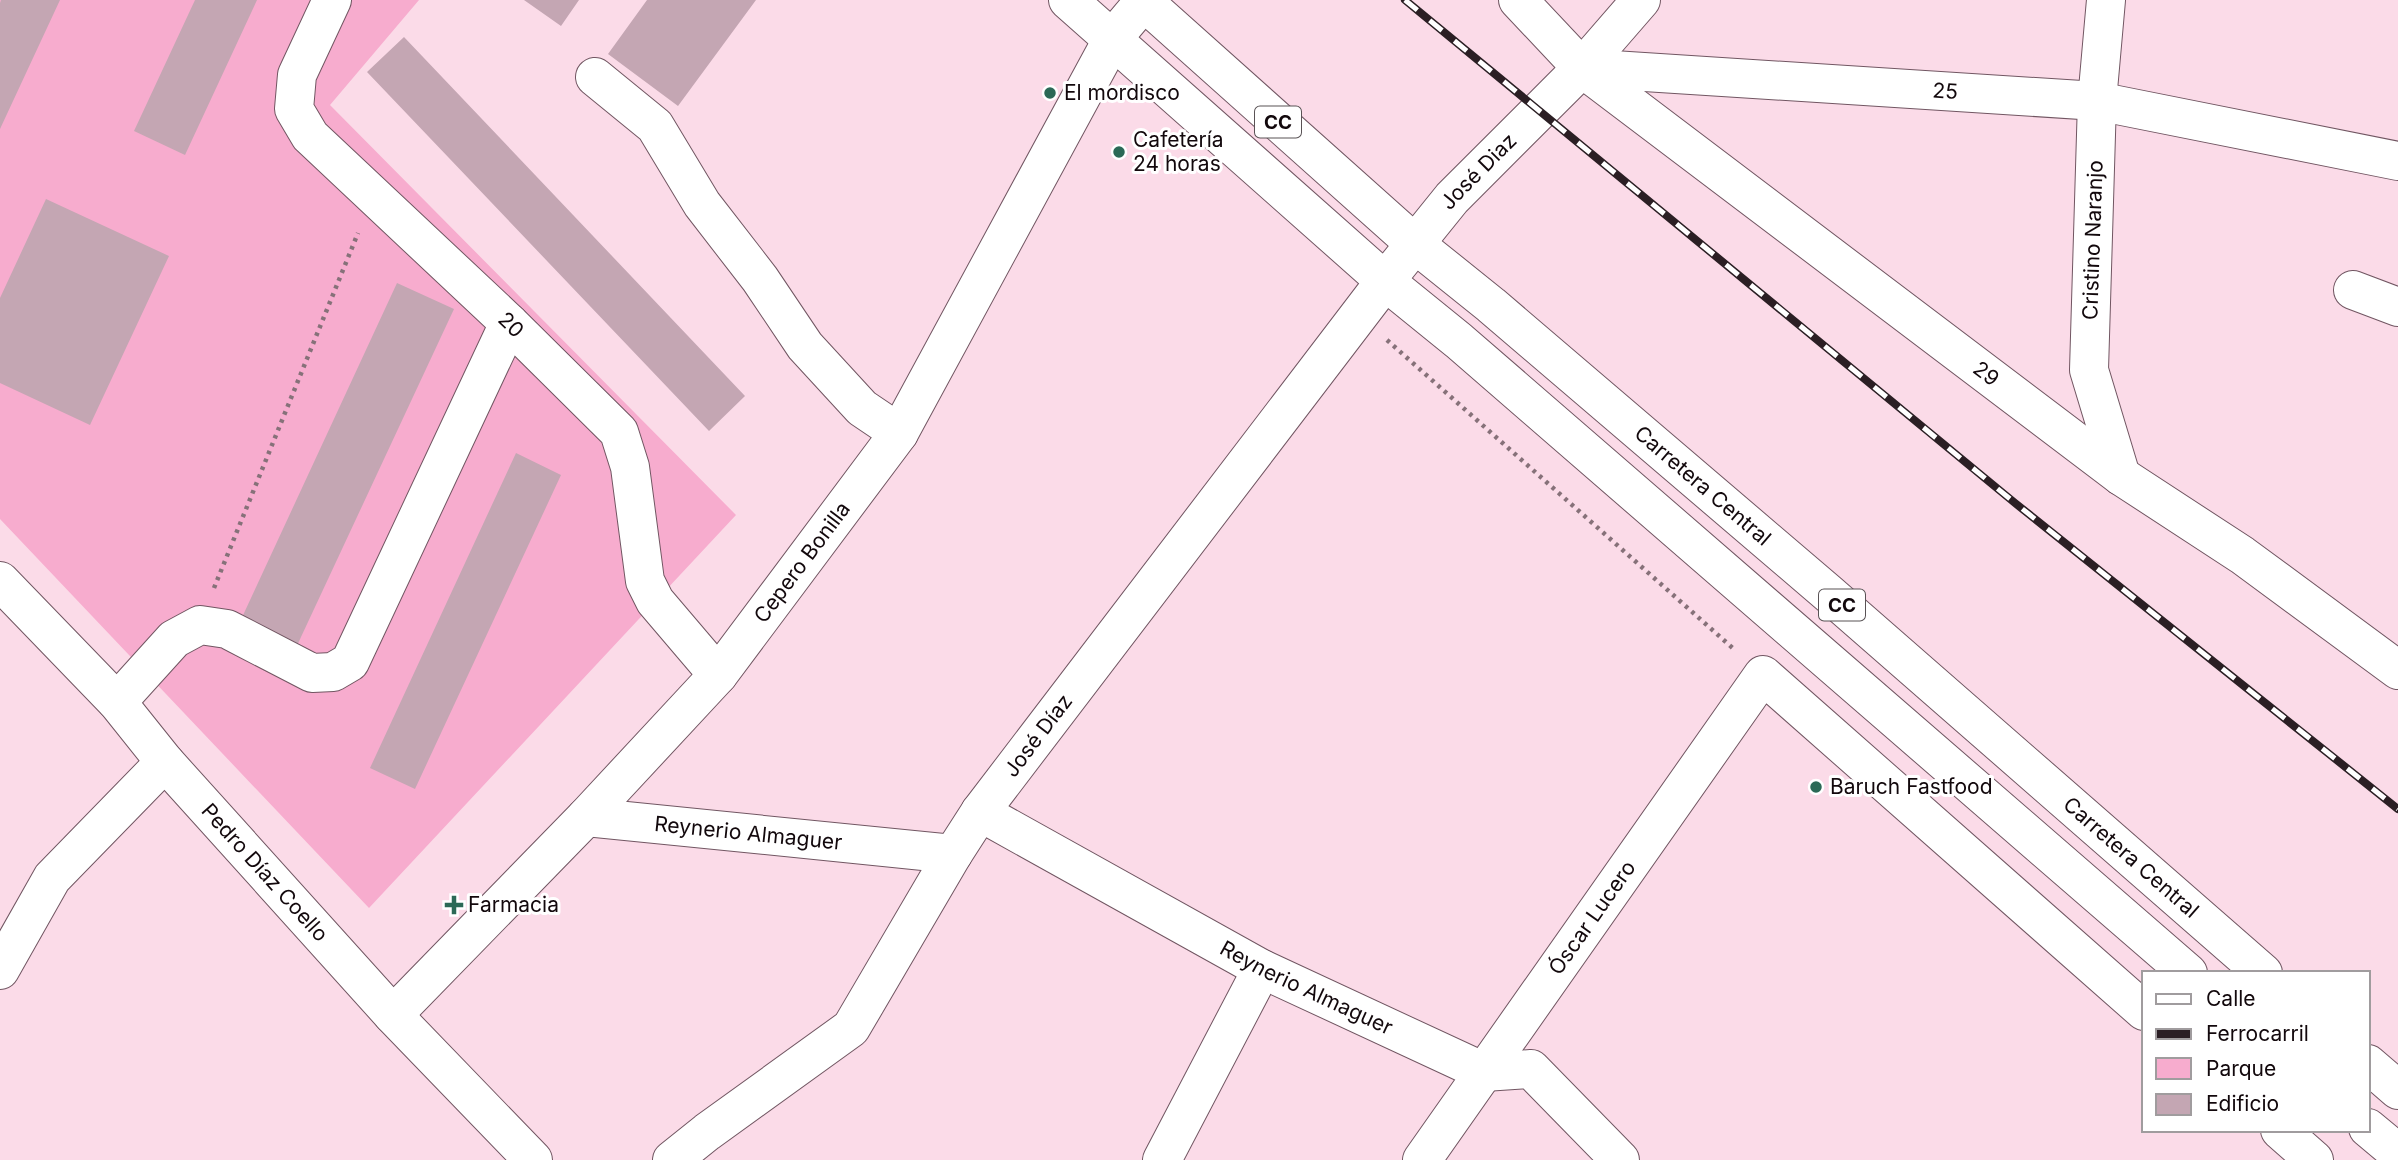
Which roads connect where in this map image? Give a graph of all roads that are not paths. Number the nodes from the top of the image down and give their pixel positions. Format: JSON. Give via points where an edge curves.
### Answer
{"nodes":[{"id":1,"x":332,"y":0,"type":"edge"},
{"id":2,"x":1068,"y":0,"type":"edge"},
{"id":3,"x":1518,"y":0,"type":"edge"},
{"id":4,"x":1641,"y":0,"type":"edge"},
{"id":5,"x":2106,"y":0,"type":"edge"},
{"id":6,"x":1144,"y":1,"type":"edge"},
{"id":7,"x":1113,"y":38,"type":"junction"},
{"id":8,"x":1582,"y":68,"type":"junction"},
{"id":9,"x":595,"y":77,"type":"dead end"},
{"id":10,"x":2097,"y":102,"type":"junction"},
{"id":11,"x":2398,"y":161,"type":"edge"},
{"id":12,"x":1415,"y":244,"type":"junction"},
{"id":13,"x":1385,"y":281,"type":"junction"},
{"id":14,"x":2353,"y":290,"type":"dead end"},
{"id":15,"x":2398,"y":307,"type":"edge"},
{"id":16,"x":509,"y":323,"type":"junction"},
{"id":17,"x":899,"y":433,"type":"junction"},
{"id":18,"x":2121,"y":476,"type":"junction"},
{"id":19,"x":0,"y":581,"type":"edge"},
{"id":20,"x":2398,"y":670,"type":"edge"},
{"id":21,"x":718,"y":676,"type":"junction"},
{"id":22,"x":117,"y":702,"type":"junction"},
{"id":23,"x":165,"y":762,"type":"junction"},
{"id":24,"x":980,"y":812,"type":"junction"},
{"id":25,"x":586,"y":817,"type":"junction"},
{"id":26,"x":953,"y":854,"type":"junction"},
{"id":27,"x":0,"y":970,"type":"edge"},
{"id":28,"x":1262,"y":970,"type":"junction"},
{"id":29,"x":2186,"y":971,"type":"edge"},
{"id":30,"x":2261,"y":971,"type":"edge"},
{"id":31,"x":2142,"y":1009,"type":"edge"},
{"id":32,"x":393,"y":1015,"type":"junction"},
{"id":33,"x":2370,"y":1066,"type":"edge"},
{"id":34,"x":1484,"y":1072,"type":"junction"},
{"id":35,"x":2398,"y":1090,"type":"edge"},
{"id":36,"x":2370,"y":1130,"type":"edge"},
{"id":37,"x":2398,"y":1153,"type":"edge"},
{"id":38,"x":533,"y":1160,"type":"edge"},
{"id":39,"x":672,"y":1160,"type":"edge"},
{"id":40,"x":1162,"y":1160,"type":"edge"},
{"id":41,"x":1422,"y":1160,"type":"edge"},
{"id":42,"x":1620,"y":1160,"type":"edge"}],
"edges":[{"from":1,"to":16,"type":"street","name":"20","via":[[296,75],[294,109],[310,136]]},
{"from":2,"to":7,"type":"street","number":"CC"},
{"from":3,"to":8,"type":"street"},
{"from":4,"to":8,"type":"street","name":"José Diaz"},
{"from":5,"to":10,"type":"street","name":"Cristino Naranjo"},
{"from":6,"to":7,"type":"street","name":"Cepero Bonilla"},
{"from":6,"to":12,"type":"street","name":"Carretera Central","number":"CC"},
{"from":7,"to":13,"type":"street","number":"CC"},
{"from":7,"to":17,"type":"street","name":"Cepero Bonilla"},
{"from":8,"to":10,"type":"street","name":"25"},
{"from":8,"to":12,"type":"street","name":"José Diaz","via":[[1452,198]]},
{"from":8,"to":18,"type":"street","name":"29"},
{"from":9,"to":17,"type":"street","via":[[655,126],[702,204],[805,346],[862,408]]},
{"from":10,"to":11,"type":"street","name":"25"},
{"from":10,"to":18,"type":"street","name":"Cristino Naranjo","via":[[2089,370]]},
{"from":12,"to":13,"type":"street","name":"José Diaz"},
{"from":12,"to":30,"type":"street","name":"Carretera Central","number":"CC","via":[[1828,593]]},
{"from":13,"to":24,"type":"street","name":"José Díaz"},
{"from":13,"to":29,"type":"street","number":"CC"},
{"from":14,"to":15,"type":"street"},
{"from":16,"to":21,"type":"street","name":"20","via":[[620,432],[630,467],[645,581],[654,601]]},
{"from":16,"to":22,"type":"street","via":[[350,662],[332,673],[312,673],[227,629],[200,625],[174,639]]},
{"from":17,"to":21,"type":"street","name":"Cepero Bonilla"},
{"from":18,"to":20,"type":"street","name":"29","via":[[2242,555]]},
{"from":19,"to":22,"type":"street","name":"Pedro Díaz Coello"},
{"from":21,"to":25,"type":"street","name":"Cepero Bonilla"},
{"from":22,"to":23,"type":"street","name":"Pedro Díaz Coello"},
{"from":23,"to":27,"type":"street","via":[[52,878]]},
{"from":23,"to":32,"type":"street","name":"Pedro Díaz Coello"},
{"from":24,"to":26,"type":"street","name":"José Díaz"},
{"from":24,"to":28,"type":"street","name":"Reynerio Almaguer"},
{"from":25,"to":26,"type":"street","name":"Reynerio Almaguer"},
{"from":25,"to":32,"type":"street","name":"Cepero Bonilla"},
{"from":26,"to":39,"type":"street","name":"José Díaz","via":[[851,1028]]},
{"from":28,"to":34,"type":"street","name":"Reynerio Almaguer"},
{"from":28,"to":40,"type":"street"},
{"from":31,"to":34,"type":"street","name":"Óscar Lucero","via":[[1762,675]]},
{"from":32,"to":38,"type":"street","name":"Pedro Díaz Coello"},
{"from":33,"to":35,"type":"street"},
{"from":34,"to":41,"type":"street","name":"Óscar Lucero"},
{"from":34,"to":42,"type":"street","name":"Reynerio Almaguer","via":[[1531,1069]]},
{"from":36,"to":37,"type":"street"}]}
